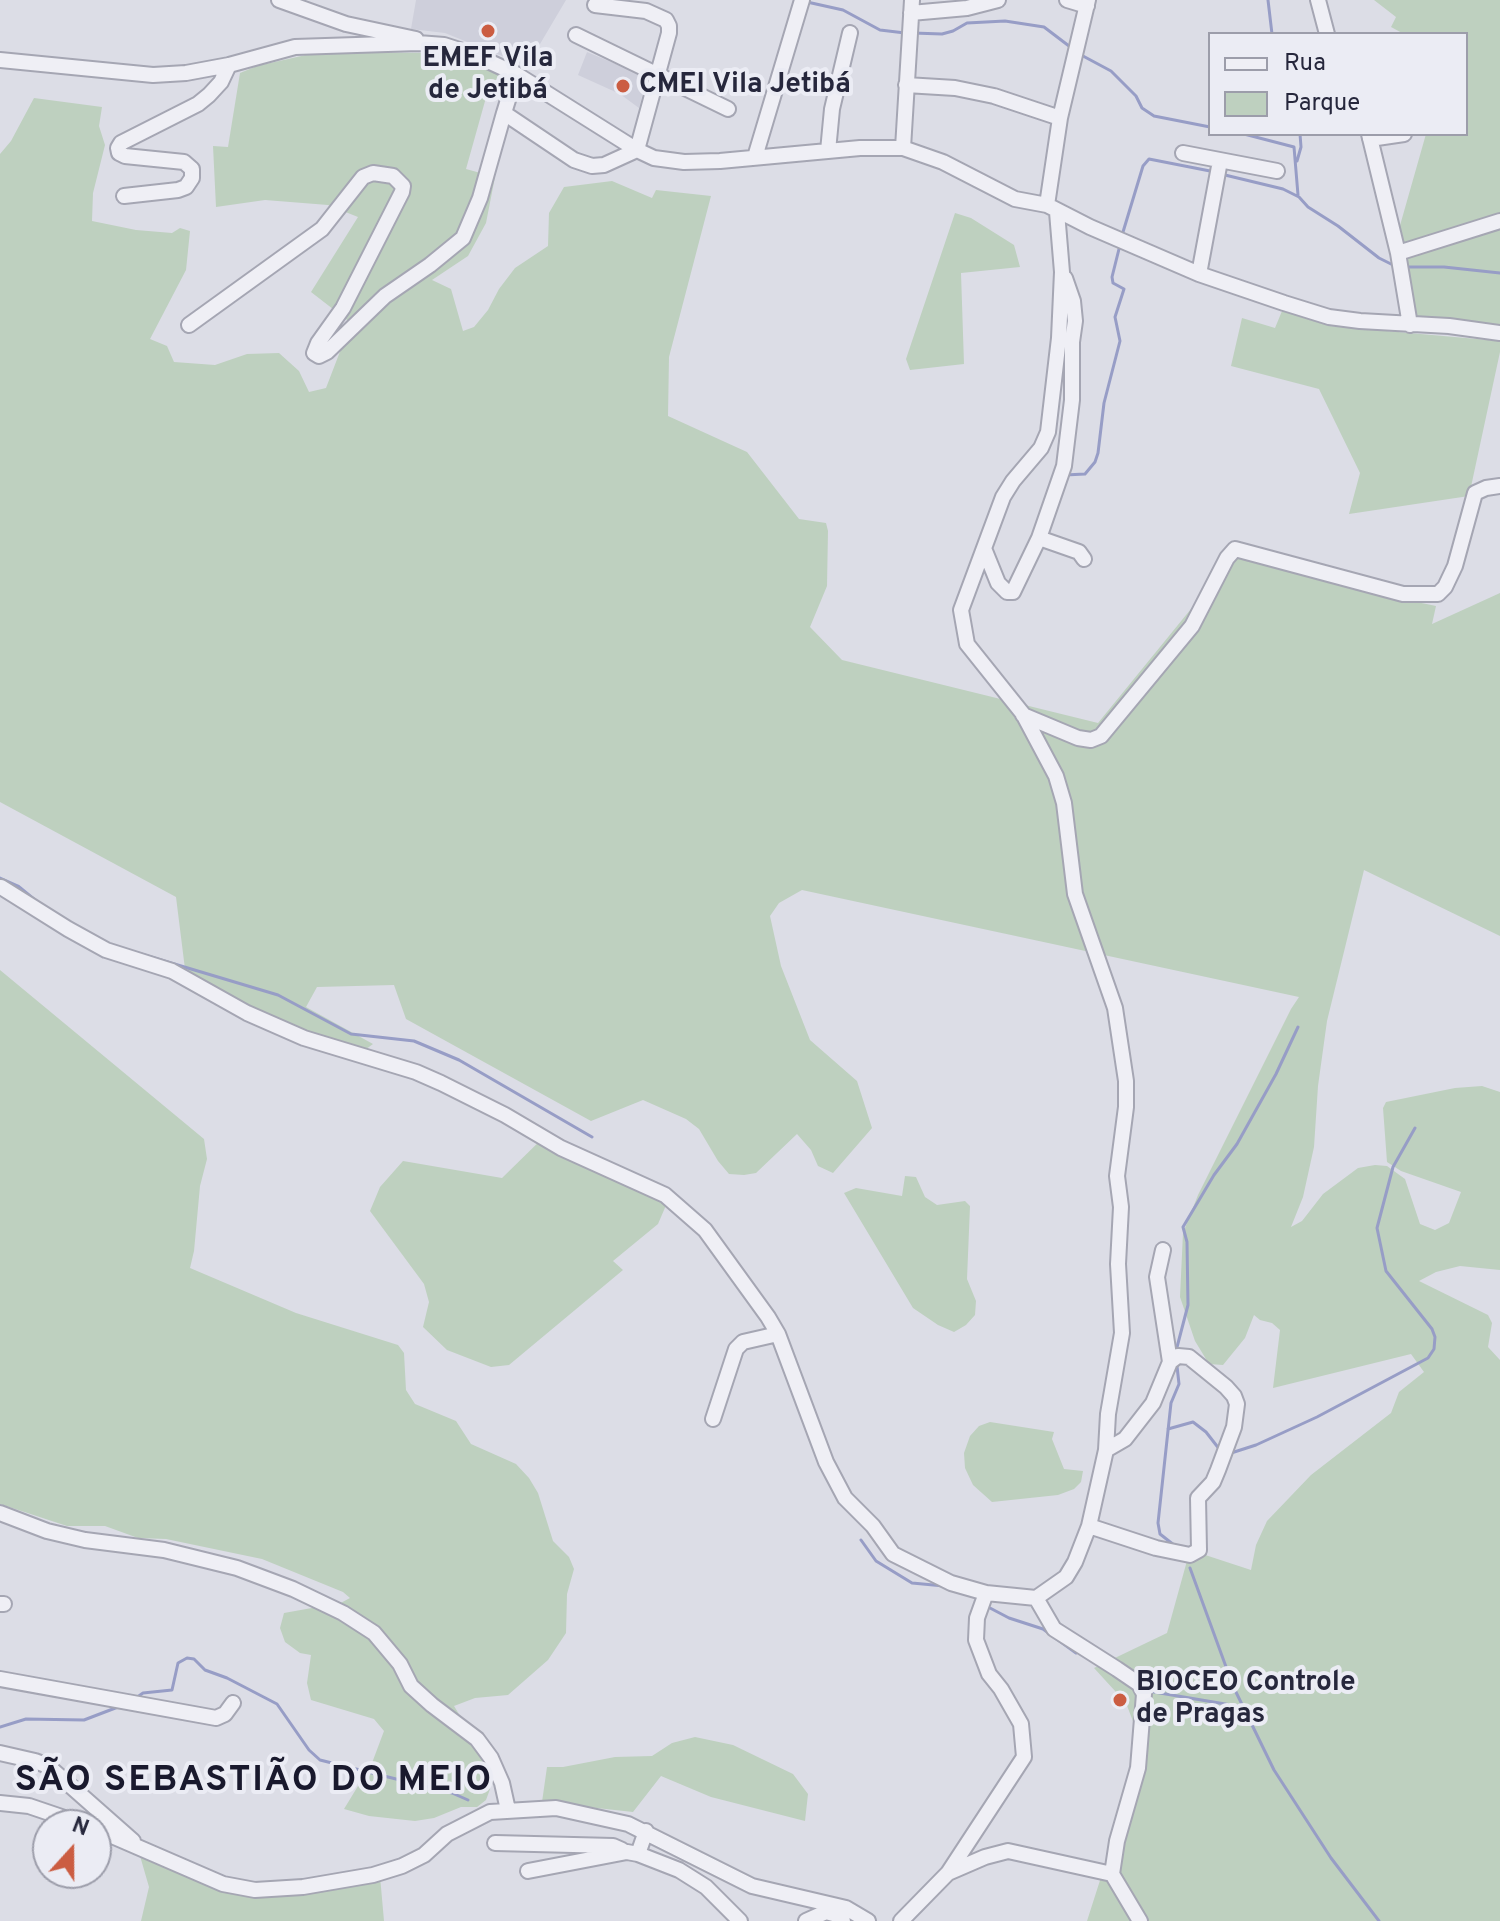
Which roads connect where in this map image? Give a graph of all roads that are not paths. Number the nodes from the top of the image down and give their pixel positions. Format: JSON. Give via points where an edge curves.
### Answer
{"nodes":[{"id":1,"x":279,"y":0,"type":"edge"},
{"id":2,"x":802,"y":0,"type":"edge"},
{"id":3,"x":998,"y":0,"type":"edge"},
{"id":4,"x":1067,"y":0,"type":"edge"},
{"id":5,"x":1318,"y":0,"type":"edge"},
{"id":6,"x":1088,"y":3,"type":"edge"},
{"id":7,"x":595,"y":5,"type":"dead end"},
{"id":8,"x":911,"y":7,"type":"edge"},
{"id":9,"x":1326,"y":32,"type":"edge"},
{"id":10,"x":850,"y":33,"type":"dead end"},
{"id":11,"x":576,"y":35,"type":"dead end"},
{"id":12,"x":444,"y":45,"type":"junction"},
{"id":13,"x":0,"y":60,"type":"edge"},
{"id":14,"x":229,"y":65,"type":"junction"},
{"id":15,"x":516,"y":74,"type":"junction"},
{"id":16,"x":656,"y":74,"type":"junction"},
{"id":17,"x":906,"y":85,"type":"junction"},
{"id":18,"x":728,"y":109,"type":"dead end"},
{"id":19,"x":504,"y":113,"type":"junction"},
{"id":20,"x":1060,"y":118,"type":"junction"},
{"id":21,"x":1370,"y":136,"type":"edge"},
{"id":22,"x":903,"y":148,"type":"junction"},
{"id":23,"x":637,"y":150,"type":"junction"},
{"id":24,"x":828,"y":151,"type":"junction"},
{"id":25,"x":1183,"y":153,"type":"dead end"},
{"id":26,"x":755,"y":157,"type":"junction"},
{"id":27,"x":1220,"y":161,"type":"junction"},
{"id":28,"x":1277,"y":171,"type":"dead end"},
{"id":29,"x":124,"y":196,"type":"dead end"},
{"id":30,"x":1052,"y":208,"type":"junction"},
{"id":31,"x":1500,"y":221,"type":"edge"},
{"id":32,"x":1398,"y":253,"type":"junction"},
{"id":33,"x":1062,"y":272,"type":"junction"},
{"id":34,"x":1199,"y":274,"type":"junction"},
{"id":35,"x":189,"y":325,"type":"dead end"},
{"id":36,"x":1410,"y":325,"type":"junction"},
{"id":37,"x":1500,"y":333,"type":"edge"},
{"id":38,"x":1500,"y":486,"type":"edge"},
{"id":39,"x":1039,"y":538,"type":"junction"},
{"id":40,"x":985,"y":551,"type":"junction"},
{"id":41,"x":1084,"y":559,"type":"dead end"},
{"id":42,"x":1023,"y":714,"type":"junction"},
{"id":43,"x":1,"y":887,"type":"edge"},
{"id":44,"x":1163,"y":1250,"type":"dead end"},
{"id":45,"x":778,"y":1334,"type":"junction"},
{"id":46,"x":1170,"y":1362,"type":"junction"},
{"id":47,"x":713,"y":1419,"type":"dead end"},
{"id":48,"x":1106,"y":1450,"type":"junction"},
{"id":49,"x":0,"y":1513,"type":"edge"},
{"id":50,"x":1089,"y":1526,"type":"junction"},
{"id":51,"x":986,"y":1593,"type":"junction"},
{"id":52,"x":1036,"y":1598,"type":"junction"},
{"id":53,"x":0,"y":1679,"type":"edge"},
{"id":54,"x":233,"y":1703,"type":"dead end"},
{"id":55,"x":0,"y":1753,"type":"edge"},
{"id":56,"x":0,"y":1803,"type":"edge"},
{"id":57,"x":38,"y":1809,"type":"edge"},
{"id":58,"x":508,"y":1810,"type":"junction"},
{"id":59,"x":646,"y":1831,"type":"junction"},
{"id":60,"x":112,"y":1836,"type":"edge"},
{"id":61,"x":495,"y":1843,"type":"dead end"},
{"id":62,"x":143,"y":1850,"type":"junction"},
{"id":63,"x":632,"y":1853,"type":"junction"},
{"id":64,"x":528,"y":1871,"type":"dead end"},
{"id":65,"x":948,"y":1873,"type":"junction"},
{"id":66,"x":1112,"y":1874,"type":"junction"},
{"id":67,"x":740,"y":1921,"type":"edge"},
{"id":68,"x":806,"y":1921,"type":"edge"},
{"id":69,"x":843,"y":1921,"type":"edge"},
{"id":70,"x":868,"y":1921,"type":"edge"},
{"id":71,"x":901,"y":1921,"type":"edge"},
{"id":72,"x":1140,"y":1921,"type":"edge"}],
"edges":[{"from":1,"to":12,"type":"street","via":[[346,24]]},
{"from":2,"to":26,"type":"street"},
{"from":3,"to":8,"type":"street","via":[[967,8]]},
{"from":4,"to":6,"type":"street"},
{"from":5,"to":9,"type":"street"},
{"from":6,"to":20,"type":"street"},
{"from":7,"to":16,"type":"street","via":[[646,11],[666,20],[669,33]]},
{"from":8,"to":17,"type":"street"},
{"from":10,"to":24,"type":"street"},
{"from":11,"to":16,"type":"street"},
{"from":12,"to":14,"type":"street","via":[[295,47]]},
{"from":12,"to":15,"type":"street"},
{"from":13,"to":14,"type":"street","via":[[153,75]]},
{"from":14,"to":29,"type":"street","via":[[221,82],[198,104],[118,148],[125,156],[184,162],[192,169],[186,187]]},
{"from":15,"to":19,"type":"street"},
{"from":15,"to":23,"type":"street"},
{"from":16,"to":18,"type":"street"},
{"from":16,"to":23,"type":"street"},
{"from":17,"to":20,"type":"street","via":[[994,96]]},
{"from":17,"to":22,"type":"street"},
{"from":19,"to":23,"type":"street","via":[[581,164],[604,165]]},
{"from":19,"to":35,"type":"street","via":[[463,238],[385,296],[327,352],[314,353],[402,192],[393,176],[363,177],[322,229]]},
{"from":20,"to":30,"type":"street"},
{"from":21,"to":32,"type":"street"},
{"from":22,"to":24,"type":"street"},
{"from":22,"to":30,"type":"street","via":[[1015,199]]},
{"from":23,"to":26,"type":"street","via":[[684,162]]},
{"from":24,"to":26,"type":"street"},
{"from":25,"to":27,"type":"street"},
{"from":27,"to":28,"type":"street"},
{"from":27,"to":34,"type":"street"},
{"from":30,"to":33,"type":"street"},
{"from":30,"to":34,"type":"street"},
{"from":31,"to":32,"type":"street"},
{"from":32,"to":36,"type":"street"},
{"from":33,"to":39,"type":"street","via":[[1075,321],[1072,400],[1064,466]]},
{"from":33,"to":40,"type":"street","via":[[1048,432],[1003,497]]},
{"from":34,"to":36,"type":"street","via":[[1329,317]]},
{"from":36,"to":37,"type":"street"},
{"from":38,"to":42,"type":"street","via":[[1475,493],[1455,566],[1438,594],[1403,594],[1235,549],[1192,626],[1101,736],[1078,738]]},
{"from":39,"to":40,"type":"street","via":[[1013,592],[998,583]]},
{"from":39,"to":41,"type":"street","via":[[1079,552]]},
{"from":40,"to":42,"type":"street","via":[[961,610],[963,630],[967,644]]},
{"from":42,"to":48,"type":"street","via":[[1056,776],[1064,803],[1075,894],[1115,1008],[1126,1081],[1117,1176],[1120,1355]]},
{"from":43,"to":45,"type":"street","via":[[106,950],[172,971],[304,1038],[416,1072],[665,1195],[705,1230]]},
{"from":44,"to":46,"type":"street","via":[[1157,1277]]},
{"from":45,"to":47,"type":"street","via":[[743,1342],[736,1349]]},
{"from":45,"to":51,"type":"street","via":[[845,1498],[893,1554],[951,1583]]},
{"from":46,"to":48,"type":"street","via":[[1153,1403],[1125,1439]]},
{"from":46,"to":50,"type":"street","via":[[1189,1357],[1226,1387],[1237,1404],[1218,1470],[1198,1498],[1199,1550],[1190,1555],[1156,1548]]},
{"from":48,"to":50,"type":"street"},
{"from":49,"to":58,"type":"street","via":[[85,1540],[164,1550],[237,1568],[343,1613],[374,1633],[411,1686],[477,1739],[502,1783]]},
{"from":50,"to":52,"type":"street","via":[[1066,1577]]},
{"from":51,"to":52,"type":"street"},
{"from":51,"to":65,"type":"street","via":[[976,1640],[989,1674],[1021,1724],[1024,1757]]},
{"from":52,"to":66,"type":"street","via":[[1054,1629],[1139,1684],[1144,1694],[1138,1768]]},
{"from":53,"to":54,"type":"street","via":[[216,1718]]},
{"from":55,"to":62,"type":"street","via":[[48,1766]]},
{"from":56,"to":57,"type":"street"},
{"from":58,"to":59,"type":"street","via":[[556,1808]]},
{"from":58,"to":62,"type":"street","via":[[469,1821],[402,1866],[303,1887],[255,1890],[223,1884]]},
{"from":59,"to":63,"type":"street"},
{"from":59,"to":70,"type":"street","via":[[752,1886],[846,1908]]},
{"from":60,"to":62,"type":"street"},
{"from":61,"to":63,"type":"street","via":[[613,1846]]},
{"from":63,"to":64,"type":"street"},
{"from":63,"to":67,"type":"street","via":[[679,1870],[706,1887]]},
{"from":65,"to":66,"type":"street","via":[[1008,1851]]},
{"from":65,"to":71,"type":"street"},
{"from":66,"to":72,"type":"street"},
{"from":68,"to":69,"type":"street","via":[[826,1912]]}]}
